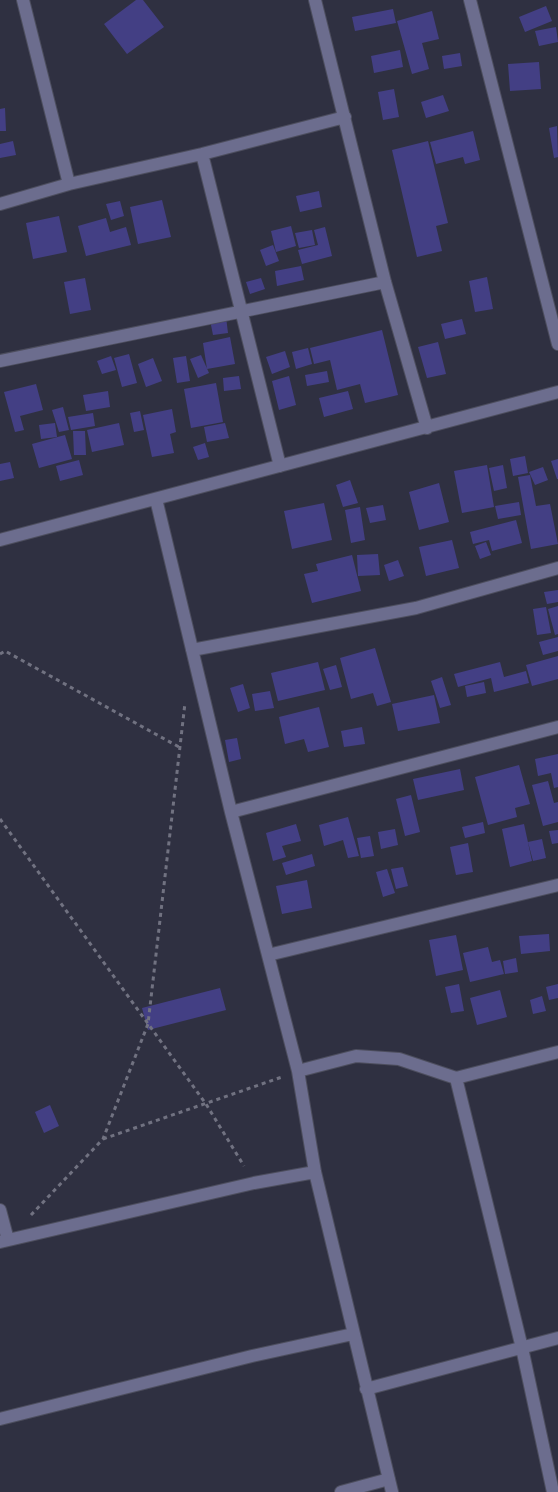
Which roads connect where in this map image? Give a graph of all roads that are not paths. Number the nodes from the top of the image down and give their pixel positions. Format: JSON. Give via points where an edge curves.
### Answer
{"nodes":[{"id":1,"x":23,"y":0,"type":"edge"},
{"id":2,"x":315,"y":0,"type":"edge"},
{"id":3,"x":470,"y":0,"type":"edge"},
{"id":4,"x":345,"y":117,"type":"junction"},
{"id":5,"x":202,"y":154,"type":"junction"},
{"id":6,"x":68,"y":184,"type":"junction"},
{"id":7,"x":0,"y":204,"type":"edge"},
{"id":8,"x":385,"y":282,"type":"junction"},
{"id":9,"x":241,"y":311,"type":"junction"},
{"id":10,"x":558,"y":344,"type":"edge"},
{"id":11,"x":0,"y":362,"type":"edge"},
{"id":12,"x":558,"y":392,"type":"edge"},
{"id":13,"x":427,"y":428,"type":"junction"},
{"id":14,"x":280,"y":466,"type":"junction"},
{"id":15,"x":156,"y":499,"type":"junction"},
{"id":16,"x":0,"y":540,"type":"edge"},
{"id":17,"x":558,"y":568,"type":"edge"},
{"id":18,"x":192,"y":650,"type":"junction"},
{"id":19,"x":558,"y":727,"type":"edge"},
{"id":20,"x":231,"y":812,"type":"junction"},
{"id":21,"x":558,"y":884,"type":"edge"},
{"id":22,"x":268,"y":955,"type":"junction"},
{"id":23,"x":558,"y":1052,"type":"edge"},
{"id":24,"x":298,"y":1071,"type":"junction"},
{"id":25,"x":456,"y":1078,"type":"junction"},
{"id":26,"x":315,"y":1172,"type":"junction"},
{"id":27,"x":0,"y":1210,"type":"edge"},
{"id":28,"x":4,"y":1241,"type":"edge"},
{"id":29,"x":352,"y":1334,"type":"junction"},
{"id":30,"x":558,"y":1338,"type":"edge"},
{"id":31,"x":522,"y":1348,"type":"junction"},
{"id":32,"x":366,"y":1388,"type":"junction"},
{"id":33,"x":0,"y":1419,"type":"edge"},
{"id":34,"x":389,"y":1479,"type":"junction"},
{"id":35,"x":341,"y":1492,"type":"edge"},
{"id":36,"x":392,"y":1492,"type":"edge"},
{"id":37,"x":553,"y":1492,"type":"edge"}],
"edges":[{"from":1,"to":6,"type":"street"},
{"from":2,"to":4,"type":"street"},
{"from":3,"to":10,"type":"street"},
{"from":4,"to":5,"type":"street"},
{"from":4,"to":8,"type":"street"},
{"from":5,"to":6,"type":"street"},
{"from":5,"to":9,"type":"street"},
{"from":6,"to":7,"type":"street"},
{"from":8,"to":9,"type":"street"},
{"from":8,"to":13,"type":"street"},
{"from":9,"to":11,"type":"street"},
{"from":9,"to":14,"type":"street"},
{"from":12,"to":13,"type":"street"},
{"from":13,"to":14,"type":"street"},
{"from":14,"to":15,"type":"street"},
{"from":15,"to":16,"type":"street"},
{"from":15,"to":18,"type":"street"},
{"from":17,"to":18,"type":"street","via":[[416,608]]},
{"from":18,"to":20,"type":"street"},
{"from":19,"to":20,"type":"street"},
{"from":20,"to":22,"type":"street"},
{"from":21,"to":22,"type":"street"},
{"from":22,"to":24,"type":"street"},
{"from":23,"to":25,"type":"street"},
{"from":24,"to":25,"type":"street","via":[[356,1056],[399,1059]]},
{"from":24,"to":26,"type":"street"},
{"from":25,"to":31,"type":"street"},
{"from":26,"to":28,"type":"street"},
{"from":26,"to":29,"type":"street"},
{"from":27,"to":28,"type":"street"},
{"from":29,"to":32,"type":"street"},
{"from":29,"to":33,"type":"street"},
{"from":30,"to":31,"type":"street"},
{"from":31,"to":32,"type":"street"},
{"from":31,"to":37,"type":"street"},
{"from":32,"to":34,"type":"street"},
{"from":34,"to":35,"type":"street"},
{"from":34,"to":36,"type":"street"}]}
